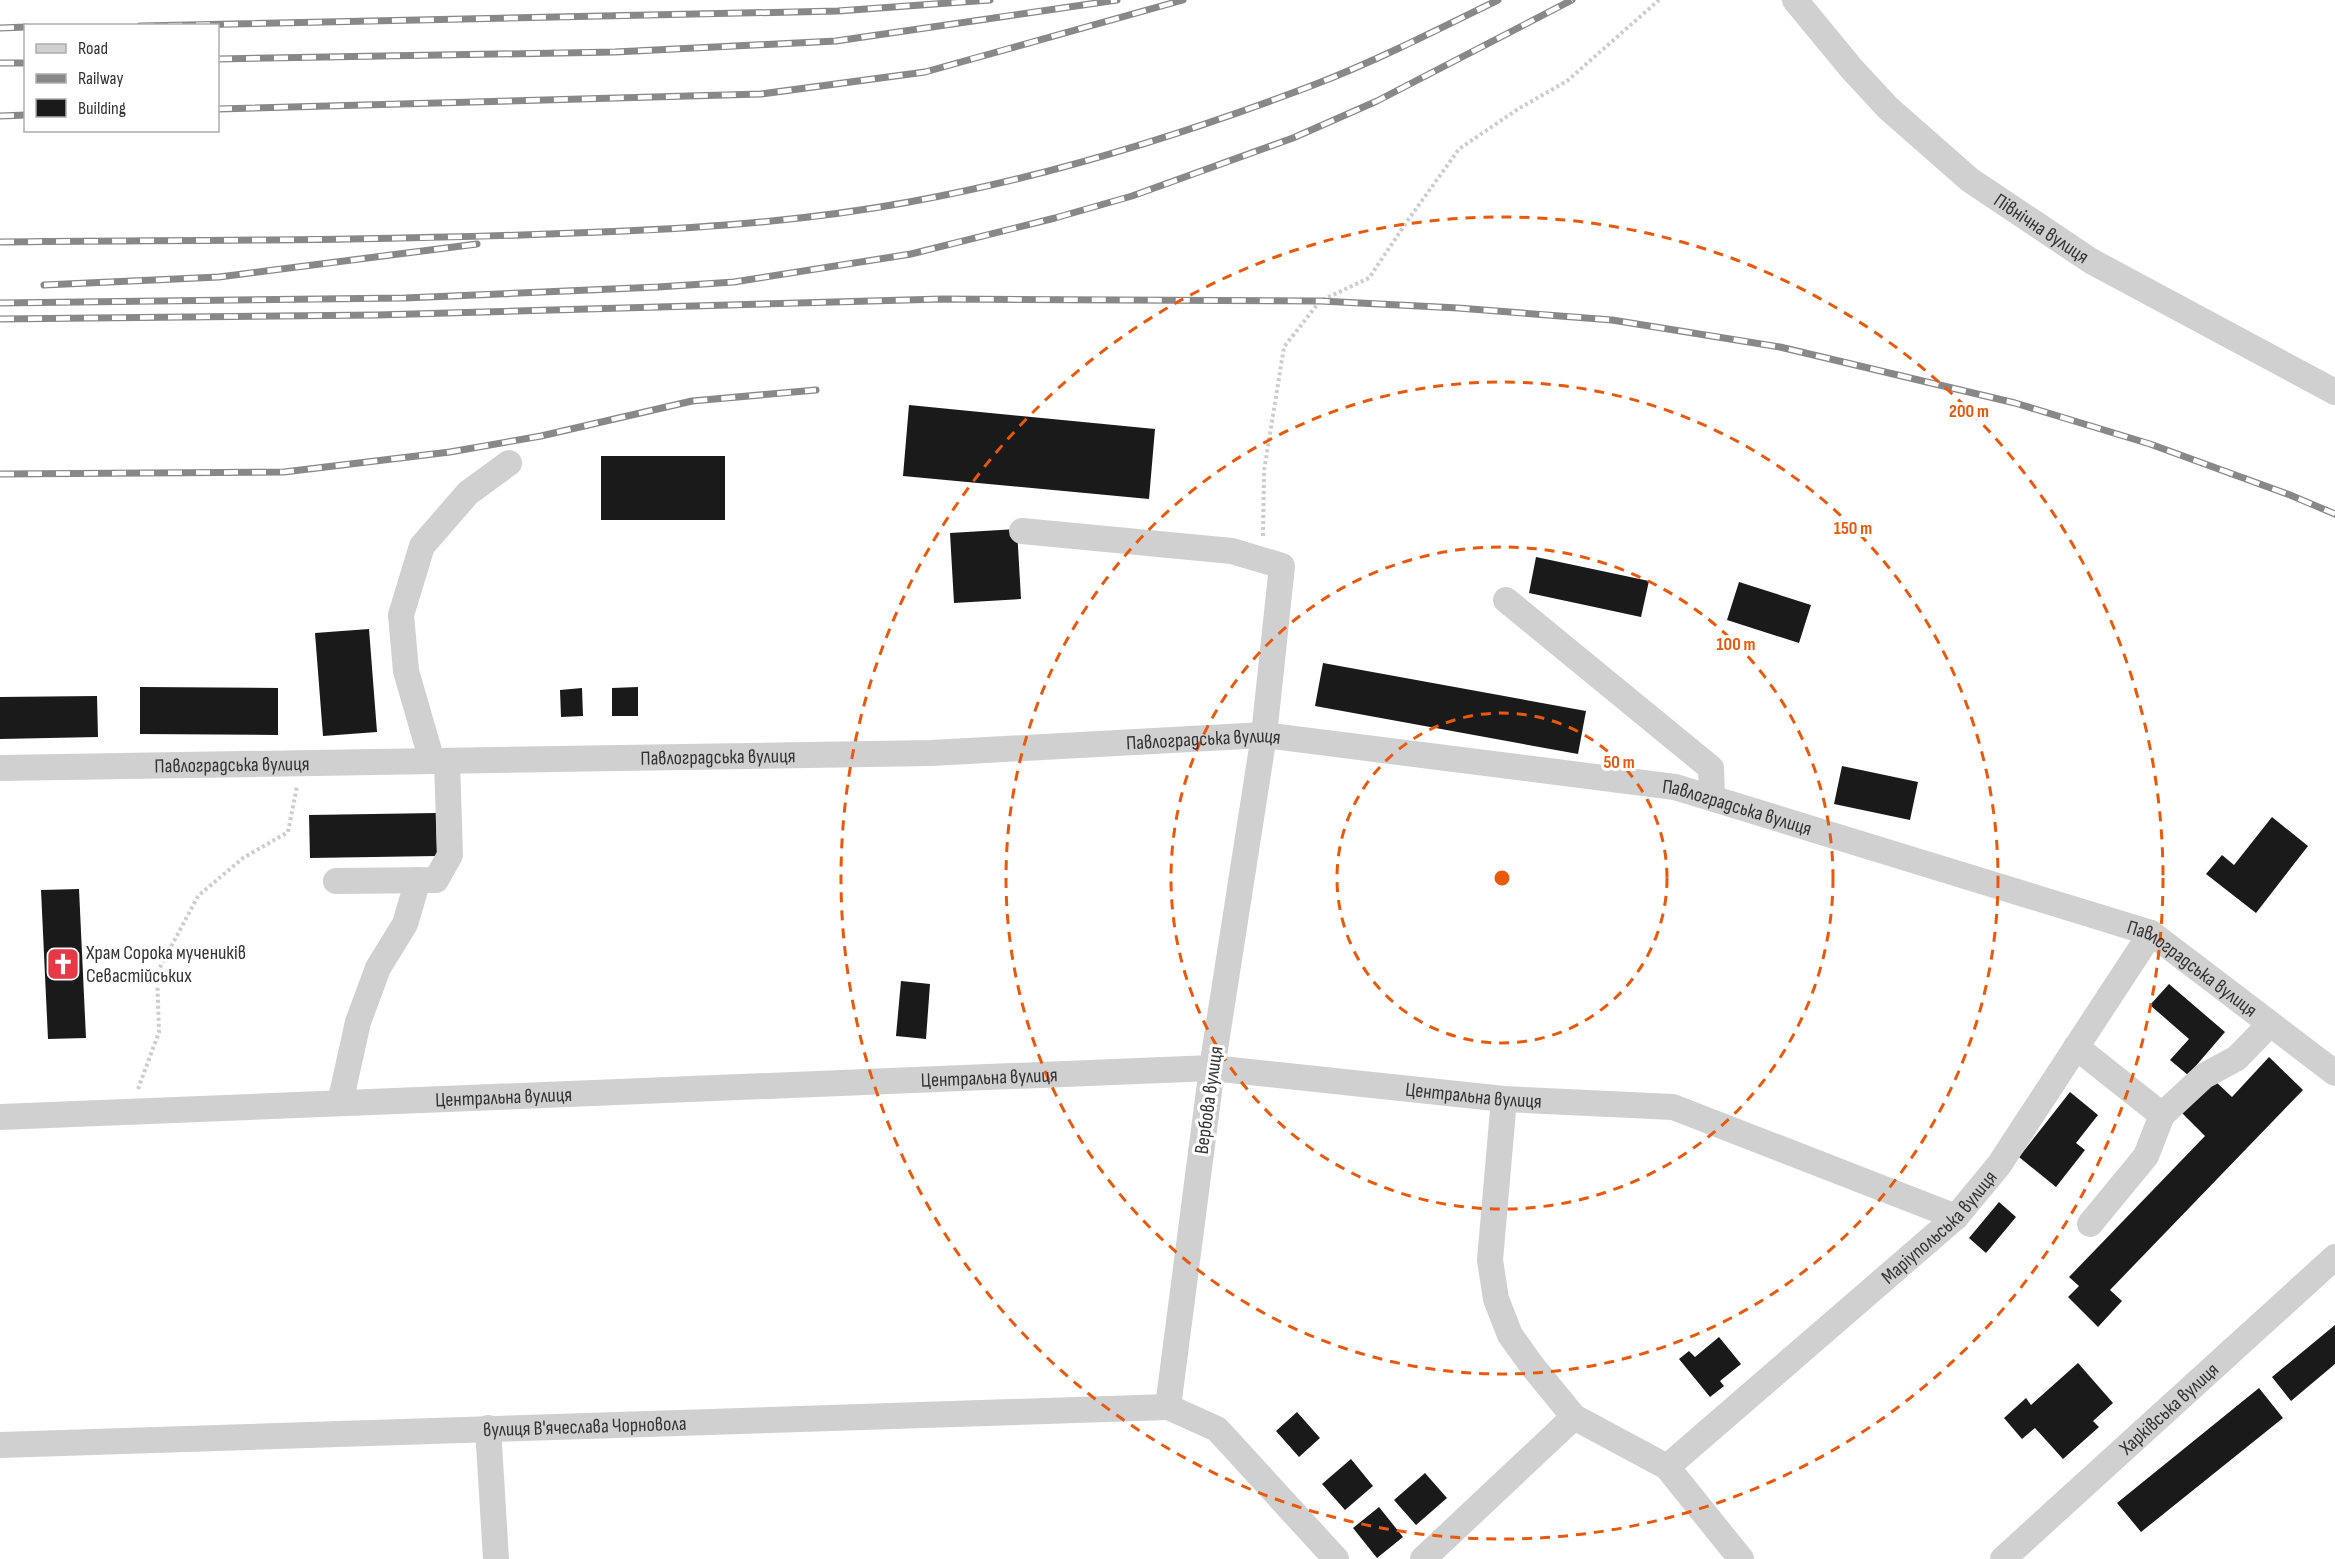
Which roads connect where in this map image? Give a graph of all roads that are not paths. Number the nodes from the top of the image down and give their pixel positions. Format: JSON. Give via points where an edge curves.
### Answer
{"nodes":[{"id":1,"x":1795,"y":0,"type":"edge"},
{"id":2,"x":2335,"y":392,"type":"edge"},
{"id":3,"x":508,"y":463,"type":"dead end"},
{"id":4,"x":1022,"y":531,"type":"dead end"},
{"id":5,"x":1506,"y":600,"type":"dead end"},
{"id":6,"x":1264,"y":735,"type":"junction"},
{"id":7,"x":440,"y":761,"type":"junction"},
{"id":8,"x":0,"y":768,"type":"edge"},
{"id":9,"x":1712,"y":798,"type":"junction"},
{"id":10,"x":418,"y":880,"type":"junction"},
{"id":11,"x":336,"y":881,"type":"dead end"},
{"id":12,"x":2151,"y":933,"type":"junction"},
{"id":13,"x":2270,"y":1024,"type":"junction"},
{"id":14,"x":2076,"y":1047,"type":"junction"},
{"id":15,"x":1212,"y":1068,"type":"junction"},
{"id":16,"x":2335,"y":1073,"type":"edge"},
{"id":17,"x":1504,"y":1099,"type":"junction"},
{"id":18,"x":340,"y":1103,"type":"junction"},
{"id":19,"x":2162,"y":1115,"type":"junction"},
{"id":20,"x":0,"y":1117,"type":"edge"},
{"id":21,"x":1956,"y":1216,"type":"junction"},
{"id":22,"x":2090,"y":1224,"type":"dead end"},
{"id":23,"x":2335,"y":1257,"type":"edge"},
{"id":24,"x":1168,"y":1407,"type":"junction"},
{"id":25,"x":1574,"y":1416,"type":"junction"},
{"id":26,"x":488,"y":1428,"type":"junction"},
{"id":27,"x":0,"y":1445,"type":"edge"},
{"id":28,"x":1667,"y":1467,"type":"junction"},
{"id":29,"x":496,"y":1559,"type":"edge"},
{"id":30,"x":1336,"y":1559,"type":"edge"},
{"id":31,"x":1423,"y":1559,"type":"edge"},
{"id":32,"x":1742,"y":1559,"type":"edge"},
{"id":33,"x":2002,"y":1559,"type":"edge"}],
"edges":[{"from":1,"to":2,"type":"street","name":"Північна вулиця","via":[[1888,108],[1970,180],[2091,261]]},
{"from":3,"to":7,"type":"street","via":[[468,493],[422,546],[401,615],[406,671]]},
{"from":4,"to":6,"type":"street","name":"Вербова вулиця","via":[[1232,551],[1272,563]]},
{"from":5,"to":9,"type":"street","via":[[1711,768]]},
{"from":6,"to":7,"type":"street","name":"Павлоградська вулиця","via":[[931,753]]},
{"from":6,"to":9,"type":"street","name":"Павлоградська вулиця","via":[[1675,787]]},
{"from":6,"to":15,"type":"street","name":"Вербова вулиця"},
{"from":7,"to":8,"type":"street","name":"Павлоградська вулиця"},
{"from":7,"to":10,"type":"street","via":[[450,855],[436,880]]},
{"from":9,"to":12,"type":"street","name":"Павлоградська вулиця"},
{"from":10,"to":11,"type":"street"},
{"from":10,"to":18,"type":"street","via":[[405,924],[378,968],[358,1022]]},
{"from":12,"to":13,"type":"street","name":"Павлоградська вулиця"},
{"from":12,"to":14,"type":"street","name":"Маріупольська вулиця"},
{"from":13,"to":16,"type":"street","name":"Павлоградська вулиця"},
{"from":13,"to":19,"type":"street","via":[[2237,1058],[2204,1076]]},
{"from":14,"to":19,"type":"street"},
{"from":14,"to":21,"type":"street","name":"Маріупольська вулиця","via":[[1999,1165]]},
{"from":15,"to":17,"type":"street","name":"Центральна вулиця"},
{"from":15,"to":18,"type":"street","name":"Центральна вулиця"},
{"from":15,"to":24,"type":"street","name":"Вербова вулиця"},
{"from":17,"to":21,"type":"street","name":"Центральна вулиця","via":[[1673,1107]]},
{"from":17,"to":25,"type":"street","via":[[1490,1260],[1496,1299],[1510,1335]]},
{"from":18,"to":20,"type":"street","name":"Центральна вулиця"},
{"from":19,"to":22,"type":"street","via":[[2146,1155]]},
{"from":21,"to":28,"type":"street","name":"Маріупольська вулиця"},
{"from":23,"to":33,"type":"street","name":"Харківська вулиця"},
{"from":24,"to":26,"type":"street","name":"вулиця В'ячеслава Чорновола"},
{"from":24,"to":30,"type":"street","via":[[1217,1429]]},
{"from":25,"to":28,"type":"street"},
{"from":25,"to":31,"type":"street"},
{"from":26,"to":27,"type":"street","name":"вулиця В'ячеслава Чорновола"},
{"from":26,"to":29,"type":"street"},
{"from":28,"to":32,"type":"street"}]}
